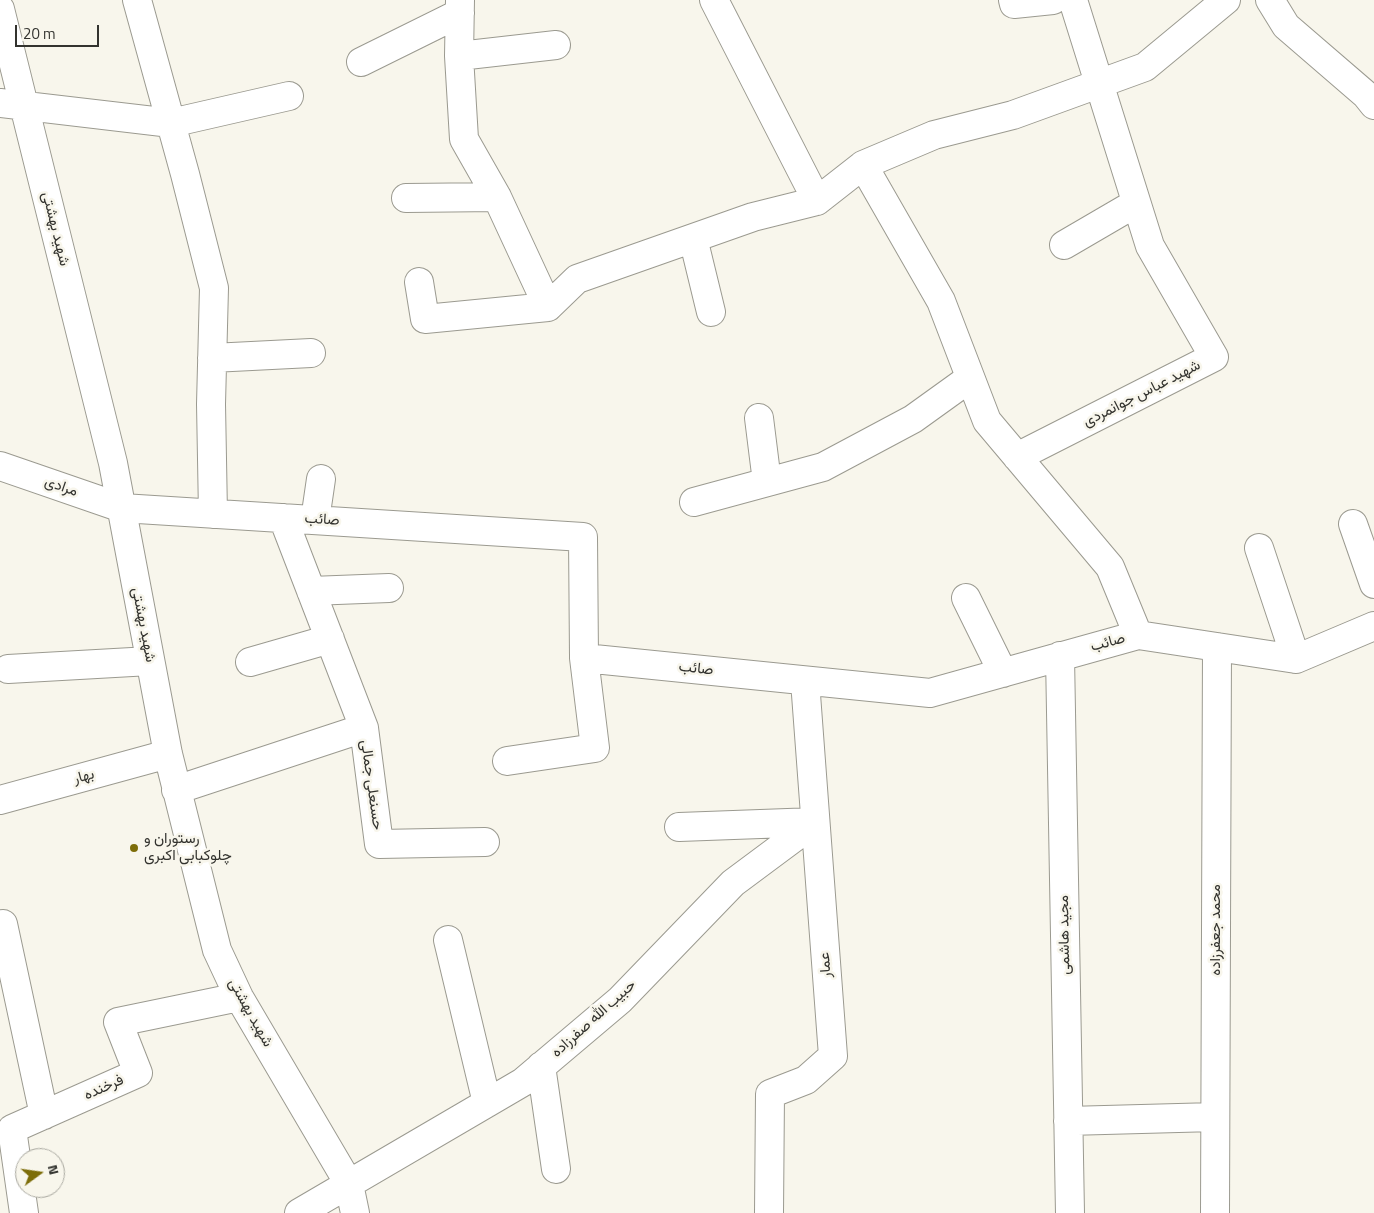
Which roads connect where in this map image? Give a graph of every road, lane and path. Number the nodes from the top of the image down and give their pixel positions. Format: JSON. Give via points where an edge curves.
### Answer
{"nodes":[{"id":1,"x":137,"y":0,"type":"edge"},
{"id":2,"x":714,"y":0,"type":"edge"},
{"id":3,"x":1013,"y":0,"type":"edge"},
{"id":4,"x":1053,"y":0,"type":"edge"},
{"id":5,"x":1073,"y":0,"type":"edge"},
{"id":6,"x":1226,"y":0,"type":"edge"},
{"id":7,"x":1270,"y":0,"type":"edge"},
{"id":8,"x":460,"y":7,"type":"edge"},
{"id":9,"x":0,"y":9,"type":"edge"},
{"id":10,"x":556,"y":45,"type":"dead end"},
{"id":11,"x":459,"y":56,"type":"junction"},
{"id":12,"x":361,"y":62,"type":"dead end"},
{"id":13,"x":1099,"y":83,"type":"junction"},
{"id":14,"x":289,"y":96,"type":"dead end"},
{"id":15,"x":12,"y":105,"type":"edge"},
{"id":16,"x":1374,"y":105,"type":"edge"},
{"id":17,"x":171,"y":123,"type":"junction"},
{"id":18,"x":863,"y":166,"type":"junction"},
{"id":19,"x":497,"y":197,"type":"junction"},
{"id":20,"x":406,"y":198,"type":"dead end"},
{"id":21,"x":817,"y":201,"type":"junction"},
{"id":22,"x":1136,"y":203,"type":"junction"},
{"id":23,"x":692,"y":238,"type":"junction"},
{"id":24,"x":1064,"y":245,"type":"dead end"},
{"id":25,"x":419,"y":282,"type":"dead end"},
{"id":26,"x":548,"y":307,"type":"junction"},
{"id":27,"x":711,"y":312,"type":"dead end"},
{"id":28,"x":311,"y":353,"type":"dead end"},
{"id":29,"x":212,"y":358,"type":"junction"},
{"id":30,"x":970,"y":378,"type":"junction"},
{"id":31,"x":759,"y":418,"type":"dead end"},
{"id":32,"x":1017,"y":457,"type":"junction"},
{"id":33,"x":0,"y":466,"type":"edge"},
{"id":34,"x":321,"y":479,"type":"dead end"},
{"id":35,"x":767,"y":482,"type":"junction"},
{"id":36,"x":694,"y":502,"type":"dead end"},
{"id":37,"x":122,"y":508,"type":"junction"},
{"id":38,"x":213,"y":514,"type":"junction"},
{"id":39,"x":283,"y":518,"type":"junction"},
{"id":40,"x":315,"y":520,"type":"junction"},
{"id":41,"x":1353,"y":524,"type":"dead end"},
{"id":42,"x":1259,"y":548,"type":"dead end"},
{"id":43,"x":1374,"y":584,"type":"edge"},
{"id":44,"x":389,"y":588,"type":"dead end"},
{"id":45,"x":311,"y":591,"type":"junction"},
{"id":46,"x":966,"y":598,"type":"dead end"},
{"id":47,"x":1374,"y":626,"type":"edge"},
{"id":48,"x":1138,"y":635,"type":"junction"},
{"id":49,"x":330,"y":639,"type":"junction"},
{"id":50,"x":1217,"y":647,"type":"junction"},
{"id":51,"x":1060,"y":656,"type":"junction"},
{"id":52,"x":584,"y":658,"type":"junction"},
{"id":53,"x":1296,"y":659,"type":"junction"},
{"id":54,"x":150,"y":660,"type":"junction"},
{"id":55,"x":250,"y":662,"type":"dead end"},
{"id":56,"x":8,"y":669,"type":"dead end"},
{"id":57,"x":1003,"y":672,"type":"junction"},
{"id":58,"x":805,"y":680,"type":"junction"},
{"id":59,"x":364,"y":728,"type":"junction"},
{"id":60,"x":168,"y":754,"type":"junction"},
{"id":61,"x":507,"y":761,"type":"dead end"},
{"id":62,"x":176,"y":790,"type":"junction"},
{"id":63,"x":0,"y":800,"type":"edge"},
{"id":64,"x":815,"y":822,"type":"junction"},
{"id":65,"x":679,"y":827,"type":"dead end"},
{"id":66,"x":486,"y":842,"type":"dead end"},
{"id":67,"x":3,"y":924,"type":"dead end"},
{"id":68,"x":448,"y":940,"type":"dead end"},
{"id":69,"x":239,"y":997,"type":"junction"},
{"id":70,"x":542,"y":1066,"type":"junction"},
{"id":71,"x":487,"y":1103,"type":"junction"},
{"id":72,"x":44,"y":1115,"type":"junction"},
{"id":73,"x":1215,"y":1118,"type":"junction"},
{"id":74,"x":1068,"y":1120,"type":"junction"},
{"id":75,"x":556,"y":1169,"type":"dead end"},
{"id":76,"x":349,"y":1184,"type":"junction"},
{"id":77,"x":24,"y":1213,"type":"edge"},
{"id":78,"x":299,"y":1213,"type":"edge"},
{"id":79,"x":354,"y":1213,"type":"edge"},
{"id":80,"x":769,"y":1213,"type":"edge"},
{"id":81,"x":1070,"y":1213,"type":"edge"},
{"id":82,"x":1215,"y":1213,"type":"edge"}],
"edges":[{"from":1,"to":17,"type":"street"},
{"from":2,"to":21,"type":"street"},
{"from":3,"to":4,"type":"street","via":[[1014,4]]},
{"from":5,"to":13,"type":"street","name":"شهید عباس جوانمردی"},
{"from":6,"to":13,"type":"street","via":[[1144,67]]},
{"from":7,"to":16,"type":"street","via":[[1286,26]]},
{"from":8,"to":11,"type":"street"},
{"from":8,"to":12,"type":"street"},
{"from":9,"to":15,"type":"street","name":"شهید بهشتی"},
{"from":10,"to":11,"type":"street"},
{"from":11,"to":19,"type":"street","via":[[464,139]]},
{"from":13,"to":18,"type":"street","via":[[1013,115],[934,135]]},
{"from":13,"to":22,"type":"street","name":"شهید عباس جوانمردی"},
{"from":14,"to":17,"type":"street"},
{"from":15,"to":17,"type":"street"},
{"from":15,"to":37,"type":"street","name":"شهید بهشتی","via":[[113,463]]},
{"from":17,"to":29,"type":"street","via":[[214,288]]},
{"from":18,"to":21,"type":"street"},
{"from":18,"to":30,"type":"street","via":[[941,301]]},
{"from":19,"to":20,"type":"street"},
{"from":19,"to":26,"type":"street"},
{"from":21,"to":23,"type":"street","via":[[753,217]]},
{"from":22,"to":24,"type":"street"},
{"from":22,"to":32,"type":"street","name":"شهید عباس جوانمردی","via":[[1150,246],[1214,357]]},
{"from":23,"to":26,"type":"street","via":[[577,279]]},
{"from":23,"to":27,"type":"street"},
{"from":25,"to":26,"type":"street","via":[[425,319]]},
{"from":28,"to":29,"type":"street"},
{"from":29,"to":38,"type":"street"},
{"from":30,"to":32,"type":"street","via":[[987,421]]},
{"from":30,"to":35,"type":"street","via":[[913,418],[824,467]]},
{"from":31,"to":35,"type":"street"},
{"from":32,"to":48,"type":"street","via":[[1110,567]]},
{"from":33,"to":37,"type":"street","name":"مرادی"},
{"from":34,"to":40,"type":"street"},
{"from":35,"to":36,"type":"street"},
{"from":37,"to":38,"type":"street","name":"صائب"},
{"from":37,"to":54,"type":"street","name":"شهید بهشتی"},
{"from":38,"to":39,"type":"street","name":"صائب"},
{"from":39,"to":40,"type":"street","name":"صائب"},
{"from":39,"to":45,"type":"street"},
{"from":40,"to":52,"type":"street","name":"صائب","via":[[582,537]]},
{"from":41,"to":43,"type":"street"},
{"from":42,"to":53,"type":"street"},
{"from":44,"to":45,"type":"street"},
{"from":45,"to":49,"type":"street"},
{"from":46,"to":57,"type":"street"},
{"from":47,"to":53,"type":"street"},
{"from":48,"to":50,"type":"street","name":"صائب"},
{"from":48,"to":51,"type":"street","name":"صائب"},
{"from":49,"to":55,"type":"street"},
{"from":49,"to":59,"type":"street"},
{"from":50,"to":53,"type":"street","name":"صائب"},
{"from":50,"to":73,"type":"street","name":"محمد جعفرزاده"},
{"from":51,"to":57,"type":"street","name":"صائب"},
{"from":51,"to":74,"type":"street","name":"مجید هاشمی"},
{"from":52,"to":58,"type":"street","name":"صائب"},
{"from":52,"to":61,"type":"street","via":[[595,748]]},
{"from":54,"to":56,"type":"street"},
{"from":54,"to":60,"type":"street","name":"شهید بهشتی"},
{"from":57,"to":58,"type":"street","name":"صائب","via":[[930,693]]},
{"from":58,"to":64,"type":"street","name":"عمار"},
{"from":59,"to":62,"type":"street","name":"حسنعلی جمالی"},
{"from":59,"to":66,"type":"street","name":"حسنعلی جمالی","via":[[379,844]]},
{"from":60,"to":62,"type":"street","name":"شهید بهشتی"},
{"from":60,"to":63,"type":"street","name":"بهار"},
{"from":62,"to":69,"type":"street","name":"شهید بهشتی","via":[[217,950]]},
{"from":64,"to":65,"type":"street"},
{"from":64,"to":70,"type":"street","name":"حبیب الله صفرزاده","via":[[733,882],[620,1000]]},
{"from":64,"to":80,"type":"street","name":"عمار","via":[[833,1056],[806,1080],[770,1094]]},
{"from":67,"to":72,"type":"street"},
{"from":68,"to":71,"type":"street"},
{"from":69,"to":72,"type":"street","name":"فرخنده","via":[[118,1022],[138,1073]]},
{"from":69,"to":76,"type":"street","name":"شهید بهشتی"},
{"from":70,"to":71,"type":"street","name":"حبیب الله صفرزاده","via":[[523,1082]]},
{"from":70,"to":75,"type":"street"},
{"from":71,"to":76,"type":"street","name":"حبیب الله صفرزاده"},
{"from":72,"to":77,"type":"street","name":"فرخنده","via":[[12,1129]]},
{"from":73,"to":74,"type":"street"},
{"from":73,"to":82,"type":"street","name":"محمد جعفرزاده"},
{"from":74,"to":81,"type":"street","name":"مجید هاشمی"},
{"from":76,"to":78,"type":"street","name":"حبیب الله صفرزاده"},
{"from":76,"to":79,"type":"street","name":"شهید بهشتی"}]}
